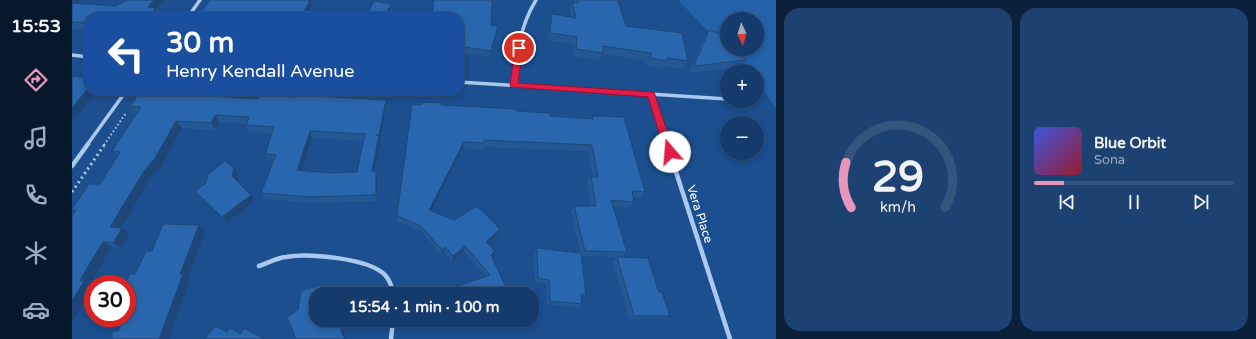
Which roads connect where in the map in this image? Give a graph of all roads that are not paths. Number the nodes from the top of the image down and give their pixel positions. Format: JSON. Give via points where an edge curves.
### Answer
{"nodes":[{"id":1,"x":200,"y":0,"type":"edge"},
{"id":2,"x":536,"y":0,"type":"edge"},
{"id":3,"x":192,"y":12,"type":"edge"},
{"id":4,"x":72,"y":56,"type":"edge"},
{"id":5,"x":84,"y":57,"type":"edge"},
{"id":6,"x":464,"y":82,"type":"edge"},
{"id":7,"x":514,"y":85,"type":"junction"},
{"id":8,"x":651,"y":94,"type":"junction"},
{"id":9,"x":122,"y":96,"type":"edge"},
{"id":10,"x":720,"y":99,"type":"edge"},
{"id":11,"x":72,"y":166,"type":"edge"},
{"id":12,"x":259,"y":266,"type":"dead end"},
{"id":13,"x":392,"y":287,"type":"edge"},
{"id":14,"x":392,"y":327,"type":"edge"},
{"id":15,"x":390,"y":339,"type":"edge"},
{"id":16,"x":730,"y":339,"type":"edge"}],
"edges":[{"from":1,"to":3,"type":"street"},
{"from":2,"to":7,"type":"street","via":[[524,25]]},
{"from":4,"to":5,"type":"street"},
{"from":6,"to":7,"type":"street"},
{"from":7,"to":8,"type":"street"},
{"from":8,"to":10,"type":"street"},
{"from":8,"to":16,"type":"street","name":"Vera Place"},
{"from":9,"to":11,"type":"street"},
{"from":12,"to":13,"type":"street","via":[[285,257],[298,256],[362,262],[385,275]]},
{"from":14,"to":15,"type":"street"}]}
